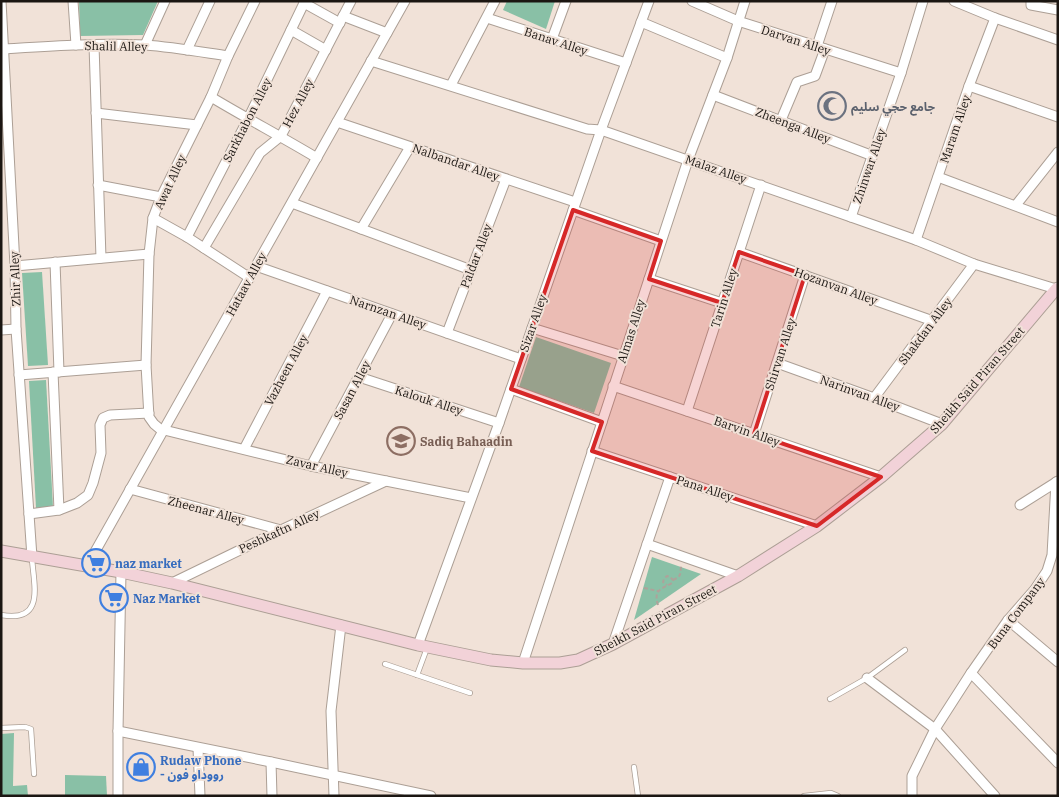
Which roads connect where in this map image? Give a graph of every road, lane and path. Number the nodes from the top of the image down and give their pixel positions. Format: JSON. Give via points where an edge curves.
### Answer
{"nodes":[{"id":1,"x":1,"y":1,"type":"edge"},
{"id":2,"x":73,"y":1,"type":"edge"},
{"id":3,"x":165,"y":1,"type":"edge"},
{"id":4,"x":210,"y":1,"type":"edge"},
{"id":5,"x":255,"y":1,"type":"edge"},
{"id":6,"x":351,"y":1,"type":"edge"},
{"id":7,"x":405,"y":1,"type":"edge"},
{"id":8,"x":495,"y":1,"type":"edge"},
{"id":9,"x":566,"y":1,"type":"edge"},
{"id":10,"x":649,"y":1,"type":"edge"},
{"id":11,"x":692,"y":1,"type":"edge"},
{"id":12,"x":745,"y":1,"type":"edge"},
{"id":13,"x":832,"y":1,"type":"edge"},
{"id":14,"x":923,"y":1,"type":"edge"},
{"id":15,"x":954,"y":1,"type":"edge"},
{"id":16,"x":1030,"y":1,"type":"edge"},
{"id":17,"x":305,"y":2,"type":"edge"},
{"id":18,"x":1058,"y":10,"type":"edge"},
{"id":19,"x":486,"y":18,"type":"junction"},
{"id":20,"x":995,"y":18,"type":"junction"},
{"id":21,"x":2,"y":20,"type":"edge"},
{"id":22,"x":341,"y":20,"type":"junction"},
{"id":23,"x":738,"y":21,"type":"junction"},
{"id":24,"x":641,"y":22,"type":"junction"},
{"id":25,"x":291,"y":30,"type":"junction"},
{"id":26,"x":387,"y":33,"type":"junction"},
{"id":27,"x":552,"y":39,"type":"junction"},
{"id":28,"x":1058,"y":40,"type":"edge"},
{"id":29,"x":94,"y":44,"type":"junction"},
{"id":30,"x":76,"y":45,"type":"junction"},
{"id":31,"x":145,"y":46,"type":"junction"},
{"id":32,"x":821,"y":48,"type":"junction"},
{"id":33,"x":3,"y":49,"type":"junction"},
{"id":34,"x":187,"y":50,"type":"junction"},
{"id":35,"x":326,"y":50,"type":"junction"},
{"id":36,"x":228,"y":56,"type":"junction"},
{"id":37,"x":727,"y":58,"type":"junction"},
{"id":38,"x":371,"y":61,"type":"junction"},
{"id":39,"x":626,"y":63,"type":"junction"},
{"id":40,"x":901,"y":73,"type":"junction"},
{"id":41,"x":451,"y":86,"type":"junction"},
{"id":42,"x":969,"y":86,"type":"junction"},
{"id":43,"x":3,"y":90,"type":"edge"},
{"id":44,"x":713,"y":95,"type":"junction"},
{"id":45,"x":210,"y":97,"type":"junction"},
{"id":46,"x":96,"y":113,"type":"junction"},
{"id":47,"x":1058,"y":117,"type":"edge"},
{"id":48,"x":248,"y":120,"type":"junction"},
{"id":49,"x":781,"y":120,"type":"junction"},
{"id":50,"x":337,"y":122,"type":"junction"},
{"id":51,"x":197,"y":125,"type":"junction"},
{"id":52,"x":600,"y":130,"type":"junction"},
{"id":53,"x":281,"y":136,"type":"junction"},
{"id":54,"x":410,"y":147,"type":"junction"},
{"id":55,"x":1058,"y":152,"type":"edge"},
{"id":56,"x":873,"y":156,"type":"junction"},
{"id":57,"x":317,"y":158,"type":"junction"},
{"id":58,"x":688,"y":160,"type":"junction"},
{"id":59,"x":938,"y":177,"type":"junction"},
{"id":60,"x":506,"y":179,"type":"junction"},
{"id":61,"x":98,"y":185,"type":"junction"},
{"id":62,"x":761,"y":185,"type":"junction"},
{"id":63,"x":161,"y":197,"type":"junction"},
{"id":64,"x":292,"y":203,"type":"junction"},
{"id":65,"x":1016,"y":205,"type":"junction"},
{"id":66,"x":574,"y":206,"type":"junction"},
{"id":67,"x":852,"y":217,"type":"junction"},
{"id":68,"x":153,"y":218,"type":"junction"},
{"id":69,"x":1058,"y":222,"type":"edge"},
{"id":70,"x":361,"y":229,"type":"junction"},
{"id":71,"x":186,"y":237,"type":"junction"},
{"id":72,"x":916,"y":240,"type":"junction"},
{"id":73,"x":661,"y":241,"type":"junction"},
{"id":74,"x":204,"y":248,"type":"junction"},
{"id":75,"x":739,"y":252,"type":"junction"},
{"id":76,"x":150,"y":254,"type":"junction"},
{"id":77,"x":101,"y":258,"type":"junction"},
{"id":78,"x":55,"y":262,"type":"junction"},
{"id":79,"x":974,"y":264,"type":"junction"},
{"id":80,"x":15,"y":266,"type":"junction"},
{"id":81,"x":256,"y":266,"type":"junction"},
{"id":82,"x":471,"y":270,"type":"junction"},
{"id":83,"x":805,"y":275,"type":"junction"},
{"id":84,"x":250,"y":278,"type":"junction"},
{"id":85,"x":649,"y":278,"type":"junction"},
{"id":86,"x":1057,"y":288,"type":"edge"},
{"id":87,"x":327,"y":291,"type":"junction"},
{"id":88,"x":722,"y":303,"type":"junction"},
{"id":89,"x":392,"y":314,"type":"junction"},
{"id":90,"x":933,"y":321,"type":"junction"},
{"id":91,"x":532,"y":328,"type":"junction"},
{"id":92,"x":16,"y":329,"type":"junction"},
{"id":93,"x":1,"y":330,"type":"edge"},
{"id":94,"x":446,"y":333,"type":"junction"},
{"id":95,"x":623,"y":356,"type":"junction"},
{"id":96,"x":521,"y":359,"type":"junction"},
{"id":97,"x":777,"y":363,"type":"junction"},
{"id":98,"x":146,"y":365,"type":"junction"},
{"id":99,"x":56,"y":372,"type":"junction"},
{"id":100,"x":19,"y":375,"type":"junction"},
{"id":101,"x":359,"y":377,"type":"junction"},
{"id":102,"x":613,"y":386,"type":"junction"},
{"id":103,"x":510,"y":389,"type":"junction"},
{"id":104,"x":874,"y":398,"type":"junction"},
{"id":105,"x":687,"y":411,"type":"junction"},
{"id":106,"x":149,"y":413,"type":"junction"},
{"id":107,"x":602,"y":422,"type":"junction"},
{"id":108,"x":499,"y":424,"type":"junction"},
{"id":109,"x":942,"y":424,"type":"junction"},
{"id":110,"x":164,"y":429,"type":"junction"},
{"id":111,"x":754,"y":434,"type":"junction"},
{"id":112,"x":244,"y":449,"type":"junction"},
{"id":113,"x":592,"y":451,"type":"junction"},
{"id":114,"x":311,"y":466,"type":"junction"},
{"id":115,"x":670,"y":477,"type":"junction"},
{"id":116,"x":881,"y":477,"type":"junction"},
{"id":117,"x":386,"y":481,"type":"junction"},
{"id":118,"x":1057,"y":482,"type":"edge"},
{"id":119,"x":130,"y":489,"type":"junction"},
{"id":120,"x":471,"y":498,"type":"junction"},
{"id":121,"x":1020,"y":505,"type":"dead end"},
{"id":122,"x":59,"y":510,"type":"junction"},
{"id":123,"x":29,"y":514,"type":"junction"},
{"id":124,"x":817,"y":526,"type":"junction"},
{"id":125,"x":281,"y":530,"type":"junction"},
{"id":126,"x":647,"y":544,"type":"junction"},
{"id":127,"x":1,"y":551,"type":"edge"},
{"id":128,"x":683,"y":556,"type":"junction"},
{"id":129,"x":32,"y":557,"type":"junction"},
{"id":130,"x":87,"y":566,"type":"junction"},
{"id":131,"x":121,"y":572,"type":"junction"},
{"id":132,"x":738,"y":576,"type":"junction"},
{"id":133,"x":673,"y":580,"type":"junction"},
{"id":134,"x":172,"y":583,"type":"junction"},
{"id":135,"x":667,"y":585,"type":"junction"},
{"id":136,"x":644,"y":588,"type":"dead end"},
{"id":137,"x":658,"y":591,"type":"junction"},
{"id":138,"x":658,"y":605,"type":"dead end"},
{"id":139,"x":1,"y":615,"type":"edge"},
{"id":140,"x":1008,"y":620,"type":"junction"},
{"id":141,"x":341,"y":625,"type":"junction"},
{"id":142,"x":613,"y":644,"type":"junction"},
{"id":143,"x":422,"y":646,"type":"junction"},
{"id":144,"x":905,"y":650,"type":"dead end"},
{"id":145,"x":1058,"y":662,"type":"edge"},
{"id":146,"x":523,"y":663,"type":"junction"},
{"id":147,"x":385,"y":664,"type":"dead end"},
{"id":148,"x":971,"y":673,"type":"junction"},
{"id":149,"x":417,"y":675,"type":"junction"},
{"id":150,"x":867,"y":678,"type":"junction"},
{"id":151,"x":470,"y":693,"type":"dead end"},
{"id":152,"x":830,"y":699,"type":"dead end"},
{"id":153,"x":1,"y":728,"type":"edge"},
{"id":154,"x":935,"y":729,"type":"junction"},
{"id":155,"x":118,"y":731,"type":"junction"},
{"id":156,"x":198,"y":748,"type":"junction"},
{"id":157,"x":271,"y":762,"type":"junction"},
{"id":158,"x":1058,"y":763,"type":"edge"},
{"id":159,"x":634,"y":767,"type":"dead end"},
{"id":160,"x":34,"y":774,"type":"dead end"},
{"id":161,"x":333,"y":775,"type":"junction"},
{"id":162,"x":118,"y":796,"type":"edge"},
{"id":163,"x":200,"y":796,"type":"edge"},
{"id":164,"x":272,"y":796,"type":"edge"},
{"id":165,"x":334,"y":796,"type":"edge"},
{"id":166,"x":431,"y":796,"type":"edge"},
{"id":167,"x":638,"y":796,"type":"edge"},
{"id":168,"x":804,"y":796,"type":"edge"},
{"id":169,"x":838,"y":796,"type":"edge"},
{"id":170,"x":912,"y":796,"type":"edge"},
{"id":171,"x":995,"y":796,"type":"edge"}],
"edges":[{"from":1,"to":21,"type":"street","name":"Zhir Alley"},
{"from":2,"to":30,"type":"street"},
{"from":3,"to":31,"type":"street"},
{"from":4,"to":34,"type":"street"},
{"from":5,"to":36,"type":"street","name":"Awat Alley"},
{"from":6,"to":22,"type":"street","name":"Hez Alley"},
{"from":7,"to":26,"type":"street","name":"Hataav Alley"},
{"from":8,"to":19,"type":"street"},
{"from":9,"to":27,"type":"street"},
{"from":10,"to":24,"type":"street","name":"Sizar Alley"},
{"from":11,"to":23,"type":"street","name":"Darvan Alley"},
{"from":12,"to":23,"type":"street","name":"Almas Alley"},
{"from":13,"to":32,"type":"street"},
{"from":14,"to":40,"type":"street","name":"Zhinwar Alley"},
{"from":15,"to":20,"type":"street"},
{"from":16,"to":18,"type":"street","via":[[1032,5]]},
{"from":17,"to":22,"type":"street"},
{"from":17,"to":25,"type":"street","name":"Sarkhabon Alley"},
{"from":19,"to":27,"type":"street","name":"Banav Alley"},
{"from":19,"to":41,"type":"street"},
{"from":20,"to":28,"type":"street"},
{"from":20,"to":42,"type":"street","name":"Maram Alley"},
{"from":21,"to":33,"type":"street","name":"Zhir Alley"},
{"from":22,"to":26,"type":"street"},
{"from":22,"to":35,"type":"street","name":"Hez Alley"},
{"from":23,"to":32,"type":"street","name":"Darvan Alley"},
{"from":23,"to":37,"type":"street","name":"Almas Alley"},
{"from":24,"to":37,"type":"street"},
{"from":24,"to":39,"type":"street","name":"Sizar Alley"},
{"from":25,"to":35,"type":"street"},
{"from":25,"to":48,"type":"street","name":"Sarkhabon Alley"},
{"from":26,"to":38,"type":"street","name":"Hataav Alley"},
{"from":27,"to":39,"type":"street","name":"Banav Alley"},
{"from":29,"to":30,"type":"street","name":"Shalil Alley"},
{"from":29,"to":31,"type":"street","name":"Shalil Alley"},
{"from":29,"to":46,"type":"street"},
{"from":30,"to":33,"type":"street","name":"Shalil Alley"},
{"from":31,"to":34,"type":"street","name":"Shalil Alley"},
{"from":32,"to":40,"type":"street","name":"Darvan Alley"},
{"from":32,"to":49,"type":"street","via":[[815,76],[797,82]]},
{"from":33,"to":43,"type":"street","name":"Zhir Alley"},
{"from":34,"to":36,"type":"street","name":"Shalil Alley"},
{"from":35,"to":53,"type":"street","name":"Hez Alley"},
{"from":36,"to":45,"type":"street","name":"Awat Alley"},
{"from":37,"to":44,"type":"street","name":"Almas Alley"},
{"from":38,"to":41,"type":"street","name":"Malaz Alley"},
{"from":38,"to":50,"type":"street","name":"Hataav Alley"},
{"from":39,"to":52,"type":"street","name":"Sizar Alley"},
{"from":40,"to":56,"type":"street","name":"Zhinwar Alley"},
{"from":41,"to":52,"type":"street","name":"Malaz Alley","via":[[587,129]]},
{"from":42,"to":47,"type":"street"},
{"from":42,"to":59,"type":"street","name":"Maram Alley"},
{"from":43,"to":80,"type":"street","name":"Zhir Alley"},
{"from":44,"to":49,"type":"street","name":"Zheenga Alley"},
{"from":44,"to":58,"type":"street","name":"Almas Alley"},
{"from":45,"to":48,"type":"street"},
{"from":45,"to":51,"type":"street","name":"Awat Alley"},
{"from":46,"to":51,"type":"street"},
{"from":46,"to":61,"type":"street"},
{"from":48,"to":53,"type":"street"},
{"from":48,"to":71,"type":"street","name":"Sarkhabon Alley"},
{"from":49,"to":56,"type":"street","name":"Zheenga Alley"},
{"from":50,"to":54,"type":"street","name":"Nalbandar Alley"},
{"from":50,"to":57,"type":"street","name":"Hataav Alley"},
{"from":51,"to":63,"type":"street","name":"Awat Alley"},
{"from":52,"to":58,"type":"street","name":"Malaz Alley"},
{"from":52,"to":66,"type":"street","name":"Sizar Alley"},
{"from":53,"to":57,"type":"street"},
{"from":53,"to":74,"type":"street","name":"Hez Alley","via":[[260,153]]},
{"from":54,"to":60,"type":"street","name":"Nalbandar Alley"},
{"from":54,"to":70,"type":"street"},
{"from":55,"to":65,"type":"street"},
{"from":56,"to":67,"type":"street","name":"Zhinwar Alley"},
{"from":57,"to":64,"type":"street","name":"Hataav Alley"},
{"from":58,"to":62,"type":"street","name":"Malaz Alley"},
{"from":58,"to":73,"type":"street","name":"Almas Alley"},
{"from":59,"to":65,"type":"street"},
{"from":59,"to":72,"type":"street","name":"Maram Alley"},
{"from":60,"to":66,"type":"street","name":"Nalbandar Alley"},
{"from":60,"to":82,"type":"street","name":"Paldar Alley"},
{"from":61,"to":63,"type":"street"},
{"from":61,"to":77,"type":"street"},
{"from":62,"to":67,"type":"street","name":"Malaz Alley"},
{"from":62,"to":75,"type":"street","name":"Tarin Alley"},
{"from":63,"to":68,"type":"street","name":"Awat Alley"},
{"from":64,"to":70,"type":"street"},
{"from":64,"to":81,"type":"street","name":"Hataav Alley"},
{"from":65,"to":69,"type":"street"},
{"from":66,"to":73,"type":"street","name":"Nalbandar Alley"},
{"from":66,"to":91,"type":"street","name":"Sizar Alley"},
{"from":67,"to":72,"type":"street","name":"Malaz Alley"},
{"from":68,"to":71,"type":"street"},
{"from":68,"to":76,"type":"street","name":"Awat Alley"},
{"from":70,"to":82,"type":"street"},
{"from":71,"to":74,"type":"street"},
{"from":72,"to":79,"type":"street","name":"Malaz Alley"},
{"from":73,"to":85,"type":"street","name":"Almas Alley"},
{"from":74,"to":84,"type":"street"},
{"from":75,"to":83,"type":"street","name":"Hozanvan Alley"},
{"from":75,"to":88,"type":"street","name":"Tarin Alley"},
{"from":76,"to":77,"type":"street"},
{"from":76,"to":98,"type":"street","name":"Awat Alley"},
{"from":77,"to":78,"type":"street"},
{"from":78,"to":80,"type":"street"},
{"from":78,"to":99,"type":"street"},
{"from":79,"to":86,"type":"street","name":"Malaz Alley"},
{"from":79,"to":90,"type":"street","name":"Shakdan Alley"},
{"from":80,"to":92,"type":"street","name":"Zhir Alley"},
{"from":81,"to":84,"type":"street","name":"Hataav Alley"},
{"from":81,"to":87,"type":"street","name":"Narnzan Alley"},
{"from":82,"to":94,"type":"street","name":"Paldar Alley"},
{"from":83,"to":90,"type":"street","name":"Hozanvan Alley"},
{"from":83,"to":97,"type":"street","name":"Shirvan Alley"},
{"from":84,"to":110,"type":"street","name":"Hataav Alley"},
{"from":85,"to":88,"type":"street"},
{"from":85,"to":95,"type":"street","name":"Almas Alley"},
{"from":86,"to":109,"type":"street","name":"Sheikh Said Piran Street"},
{"from":87,"to":89,"type":"street","name":"Narnzan Alley"},
{"from":87,"to":112,"type":"street","name":"Vazheen Alley"},
{"from":88,"to":105,"type":"street","name":"Tarin Alley"},
{"from":89,"to":94,"type":"street","name":"Narnzan Alley"},
{"from":89,"to":101,"type":"street","name":"Sasan Alley"},
{"from":90,"to":104,"type":"street","name":"Shakdan Alley"},
{"from":91,"to":95,"type":"street"},
{"from":91,"to":96,"type":"street","name":"Sizar Alley"},
{"from":92,"to":93,"type":"street"},
{"from":92,"to":100,"type":"street","name":"Zhir Alley"},
{"from":94,"to":96,"type":"street","name":"Narnzan Alley"},
{"from":95,"to":102,"type":"street","name":"Almas Alley"},
{"from":96,"to":103,"type":"street","name":"Sizar Alley"},
{"from":97,"to":104,"type":"street","name":"Narinvan Alley"},
{"from":97,"to":111,"type":"street","name":"Shirvan Alley"},
{"from":98,"to":99,"type":"street"},
{"from":98,"to":106,"type":"street","name":"Awat Alley"},
{"from":99,"to":100,"type":"street"},
{"from":99,"to":122,"type":"street"},
{"from":100,"to":123,"type":"street","name":"Zhir Alley"},
{"from":101,"to":108,"type":"street","name":"Kalouk Alley"},
{"from":101,"to":114,"type":"street","name":"Sasan Alley"},
{"from":102,"to":105,"type":"street","name":"Barvin Alley"},
{"from":102,"to":107,"type":"street","name":"Almas Alley"},
{"from":103,"to":107,"type":"street"},
{"from":103,"to":108,"type":"street","name":"Sizar Alley"},
{"from":104,"to":109,"type":"street","name":"Narinvan Alley"},
{"from":105,"to":111,"type":"street","name":"Barvin Alley"},
{"from":106,"to":110,"type":"street","via":[[154,424]]},
{"from":106,"to":122,"type":"street","via":[[103,418],[100,425],[101,453],[88,495]]},
{"from":107,"to":113,"type":"street","name":"Almas Alley"},
{"from":108,"to":120,"type":"street","name":"Sizar Alley"},
{"from":109,"to":116,"type":"street","name":"Sheikh Said Piran Street"},
{"from":110,"to":112,"type":"street","name":"Zavar Alley"},
{"from":110,"to":119,"type":"street","name":"Hataav Alley"},
{"from":111,"to":116,"type":"street","name":"Barvin Alley"},
{"from":112,"to":114,"type":"street","name":"Zavar Alley"},
{"from":113,"to":115,"type":"street","name":"Pana Alley"},
{"from":113,"to":146,"type":"street","name":"Almas Alley"},
{"from":114,"to":117,"type":"street","name":"Zavar Alley"},
{"from":115,"to":124,"type":"street","name":"Pana Alley"},
{"from":115,"to":126,"type":"street"},
{"from":116,"to":124,"type":"street","name":"Sheikh Said Piran Street"},
{"from":117,"to":120,"type":"street","name":"Zavar Alley"},
{"from":117,"to":125,"type":"street","name":"Peshkaftn Alley"},
{"from":118,"to":121,"type":"street"},
{"from":118,"to":140,"type":"street","name":"Buna Company","via":[[1052,555],[1047,571]]},
{"from":119,"to":125,"type":"street","name":"Zheenar Alley"},
{"from":119,"to":130,"type":"street","name":"Hataav Alley"},
{"from":120,"to":143,"type":"street","name":"Sizar Alley"},
{"from":122,"to":123,"type":"street"},
{"from":123,"to":129,"type":"street","name":"Zhir Alley"},
{"from":124,"to":132,"type":"street","name":"Sheikh Said Piran Street"},
{"from":125,"to":134,"type":"street","name":"Peshkaftn Alley"},
{"from":126,"to":128,"type":"street"},
{"from":126,"to":142,"type":"street"},
{"from":127,"to":129,"type":"street","name":"Sheikh Said Piran Street"},
{"from":128,"to":132,"type":"street"},
{"from":128,"to":133,"type":"path","via":[[680,575]]},
{"from":129,"to":130,"type":"street","name":"Sheikh Said Piran Street"},
{"from":129,"to":139,"type":"lane","via":[[35,600],[30,610],[19,616]]},
{"from":130,"to":131,"type":"street","name":"Sheikh Said Piran Street"},
{"from":131,"to":134,"type":"street","name":"Sheikh Said Piran Street"},
{"from":131,"to":155,"type":"street"},
{"from":132,"to":142,"type":"street","name":"Sheikh Said Piran Street"},
{"from":133,"to":135,"type":"path"},
{"from":133,"to":135,"type":"path","via":[[667,576],[664,578]]},
{"from":134,"to":141,"type":"street","name":"Sheikh Said Piran Street"},
{"from":135,"to":137,"type":"path"},
{"from":136,"to":137,"type":"path"},
{"from":137,"to":138,"type":"path"},
{"from":140,"to":145,"type":"street"},
{"from":140,"to":148,"type":"street","name":"Buna Company"},
{"from":141,"to":143,"type":"street","name":"Sheikh Said Piran Street"},
{"from":141,"to":161,"type":"street","via":[[331,711]]},
{"from":142,"to":146,"type":"street","name":"Sheikh Said Piran Street","via":[[578,660]]},
{"from":143,"to":146,"type":"street","name":"Sheikh Said Piran Street"},
{"from":143,"to":149,"type":"lane"},
{"from":144,"to":150,"type":"lane"},
{"from":147,"to":149,"type":"lane"},
{"from":148,"to":154,"type":"street","name":"Buna Company"},
{"from":148,"to":158,"type":"street"},
{"from":149,"to":151,"type":"lane"},
{"from":150,"to":152,"type":"lane"},
{"from":150,"to":154,"type":"street"},
{"from":153,"to":160,"type":"lane","via":[[31,729]]},
{"from":154,"to":170,"type":"street","name":"Buna Company","via":[[912,776]]},
{"from":154,"to":171,"type":"street"},
{"from":155,"to":156,"type":"street"},
{"from":155,"to":162,"type":"street"},
{"from":156,"to":157,"type":"street"},
{"from":156,"to":163,"type":"street"},
{"from":157,"to":161,"type":"street"},
{"from":157,"to":164,"type":"street"},
{"from":159,"to":167,"type":"lane"},
{"from":161,"to":165,"type":"street"},
{"from":161,"to":166,"type":"street"},
{"from":168,"to":169,"type":"lane","via":[[831,793]]}]}
